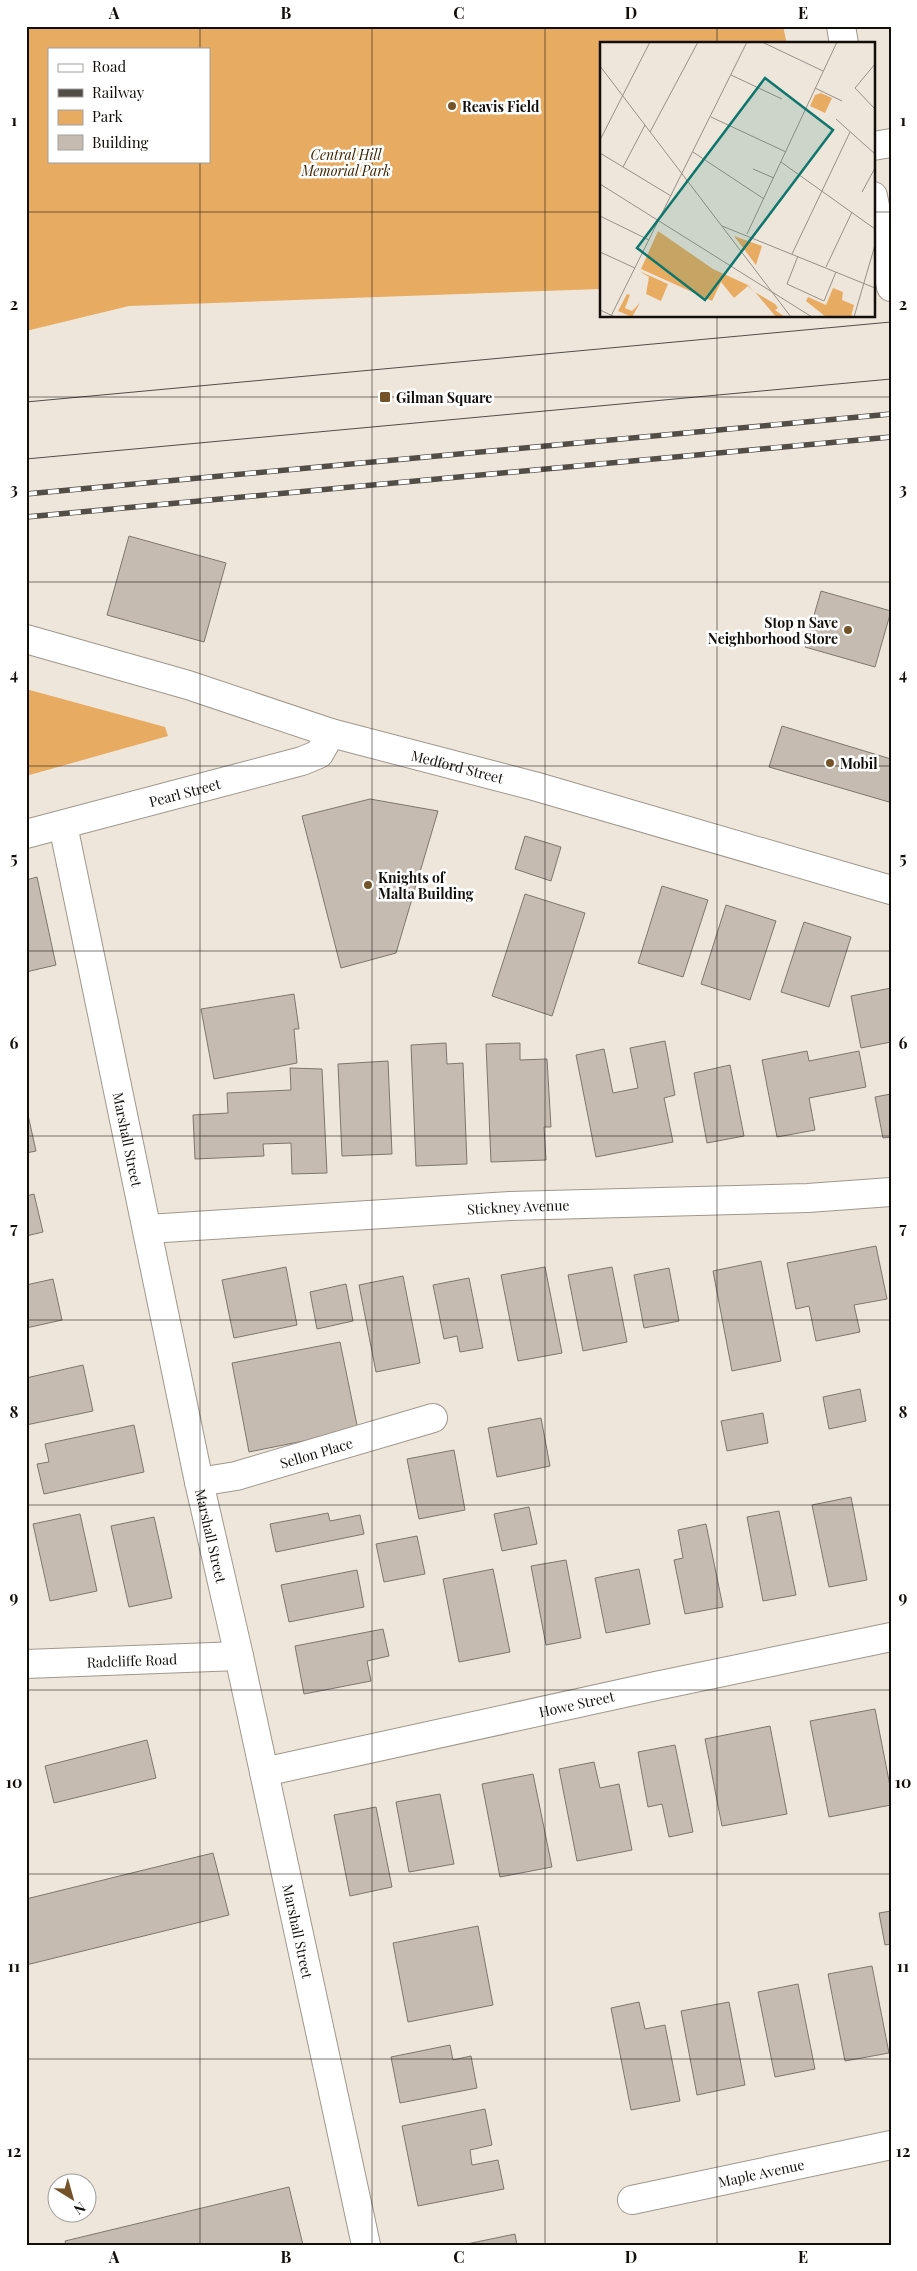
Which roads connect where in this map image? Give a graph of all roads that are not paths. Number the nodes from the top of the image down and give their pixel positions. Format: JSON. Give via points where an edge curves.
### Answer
{"nodes":[{"id":1,"x":841,"y":26,"type":"edge"},
{"id":2,"x":844,"y":42,"type":"edge"},
{"id":3,"x":891,"y":143,"type":"edge"},
{"id":4,"x":874,"y":146,"type":"edge"},
{"id":5,"x":874,"y":201,"type":"edge"},
{"id":6,"x":891,"y":287,"type":"edge"},
{"id":7,"x":26,"y":639,"type":"edge"},
{"id":8,"x":331,"y":733,"type":"junction"},
{"id":9,"x":63,"y":825,"type":"junction"},
{"id":10,"x":26,"y":834,"type":"edge"},
{"id":11,"x":891,"y":890,"type":"edge"},
{"id":12,"x":891,"y":1192,"type":"edge"},
{"id":13,"x":148,"y":1229,"type":"junction"},
{"id":14,"x":434,"y":1418,"type":"dead end"},
{"id":15,"x":199,"y":1482,"type":"junction"},
{"id":16,"x":891,"y":1637,"type":"edge"},
{"id":17,"x":239,"y":1656,"type":"junction"},
{"id":18,"x":26,"y":1664,"type":"edge"},
{"id":19,"x":264,"y":1772,"type":"junction"},
{"id":20,"x":891,"y":2145,"type":"edge"},
{"id":21,"x":632,"y":2200,"type":"dead end"},
{"id":22,"x":366,"y":2245,"type":"edge"}],
"edges":[{"from":1,"to":2,"type":"street"},
{"from":3,"to":4,"type":"street"},
{"from":5,"to":6,"type":"street"},
{"from":7,"to":8,"type":"street","name":"Medford Street","via":[[188,686]]},
{"from":8,"to":9,"type":"street","name":"Pearl Street","via":[[319,754],[302,761]]},
{"from":8,"to":11,"type":"street","name":"Medford Street","via":[[534,786]]},
{"from":9,"to":10,"type":"street","name":"Pearl Street"},
{"from":9,"to":13,"type":"street","name":"Marshall Street"},
{"from":12,"to":13,"type":"street","name":"Stickney Avenue","via":[[798,1198],[510,1206]]},
{"from":13,"to":15,"type":"street","name":"Marshall Street"},
{"from":14,"to":15,"type":"street","name":"Sellon Place","via":[[236,1476]]},
{"from":15,"to":17,"type":"street","name":"Marshall Street"},
{"from":16,"to":19,"type":"street","name":"Howe Street"},
{"from":17,"to":18,"type":"street","name":"Radcliffe Road"},
{"from":17,"to":19,"type":"street","name":"Marshall Street"},
{"from":19,"to":22,"type":"street","name":"Marshall Street"},
{"from":20,"to":21,"type":"street","name":"Maple Avenue"}]}
